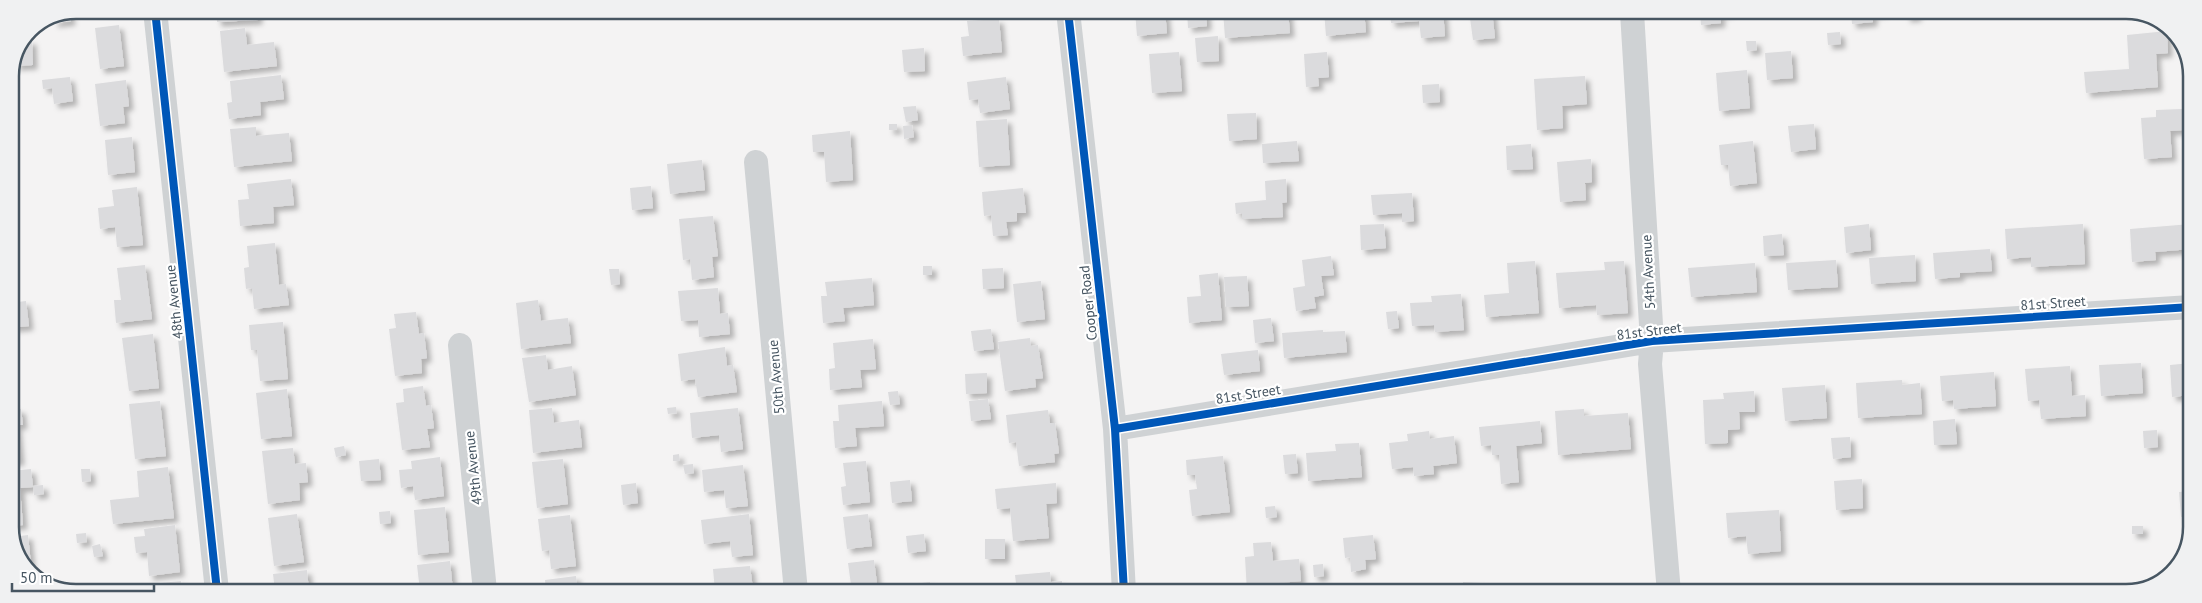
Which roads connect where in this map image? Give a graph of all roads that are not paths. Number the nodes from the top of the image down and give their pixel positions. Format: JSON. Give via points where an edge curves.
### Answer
{"nodes":[{"id":1,"x":156,"y":19,"type":"edge"},
{"id":2,"x":1069,"y":19,"type":"edge"},
{"id":3,"x":1632,"y":19,"type":"edge"},
{"id":4,"x":756,"y":162,"type":"dead end"},
{"id":5,"x":2183,"y":308,"type":"edge"},
{"id":6,"x":1652,"y":341,"type":"junction"},
{"id":7,"x":460,"y":345,"type":"dead end"},
{"id":8,"x":1115,"y":429,"type":"junction"},
{"id":9,"x":216,"y":584,"type":"edge"},
{"id":10,"x":484,"y":584,"type":"edge"},
{"id":11,"x":795,"y":584,"type":"edge"},
{"id":12,"x":1124,"y":584,"type":"edge"},
{"id":13,"x":1668,"y":584,"type":"edge"}],
"edges":[{"from":1,"to":9,"type":"street","name":"48th Avenue"},
{"from":2,"to":8,"type":"street","name":"Cooper Road"},
{"from":3,"to":6,"type":"street","name":"54th Avenue"},
{"from":4,"to":11,"type":"street","name":"50th Avenue"},
{"from":5,"to":6,"type":"street","name":"81st Street"},
{"from":6,"to":8,"type":"street","name":"81st Street"},
{"from":6,"to":13,"type":"street","name":"54th Avenue","via":[[1650,364]]},
{"from":7,"to":10,"type":"street","name":"49th Avenue"},
{"from":8,"to":12,"type":"street","name":"Cooper Road"}]}
